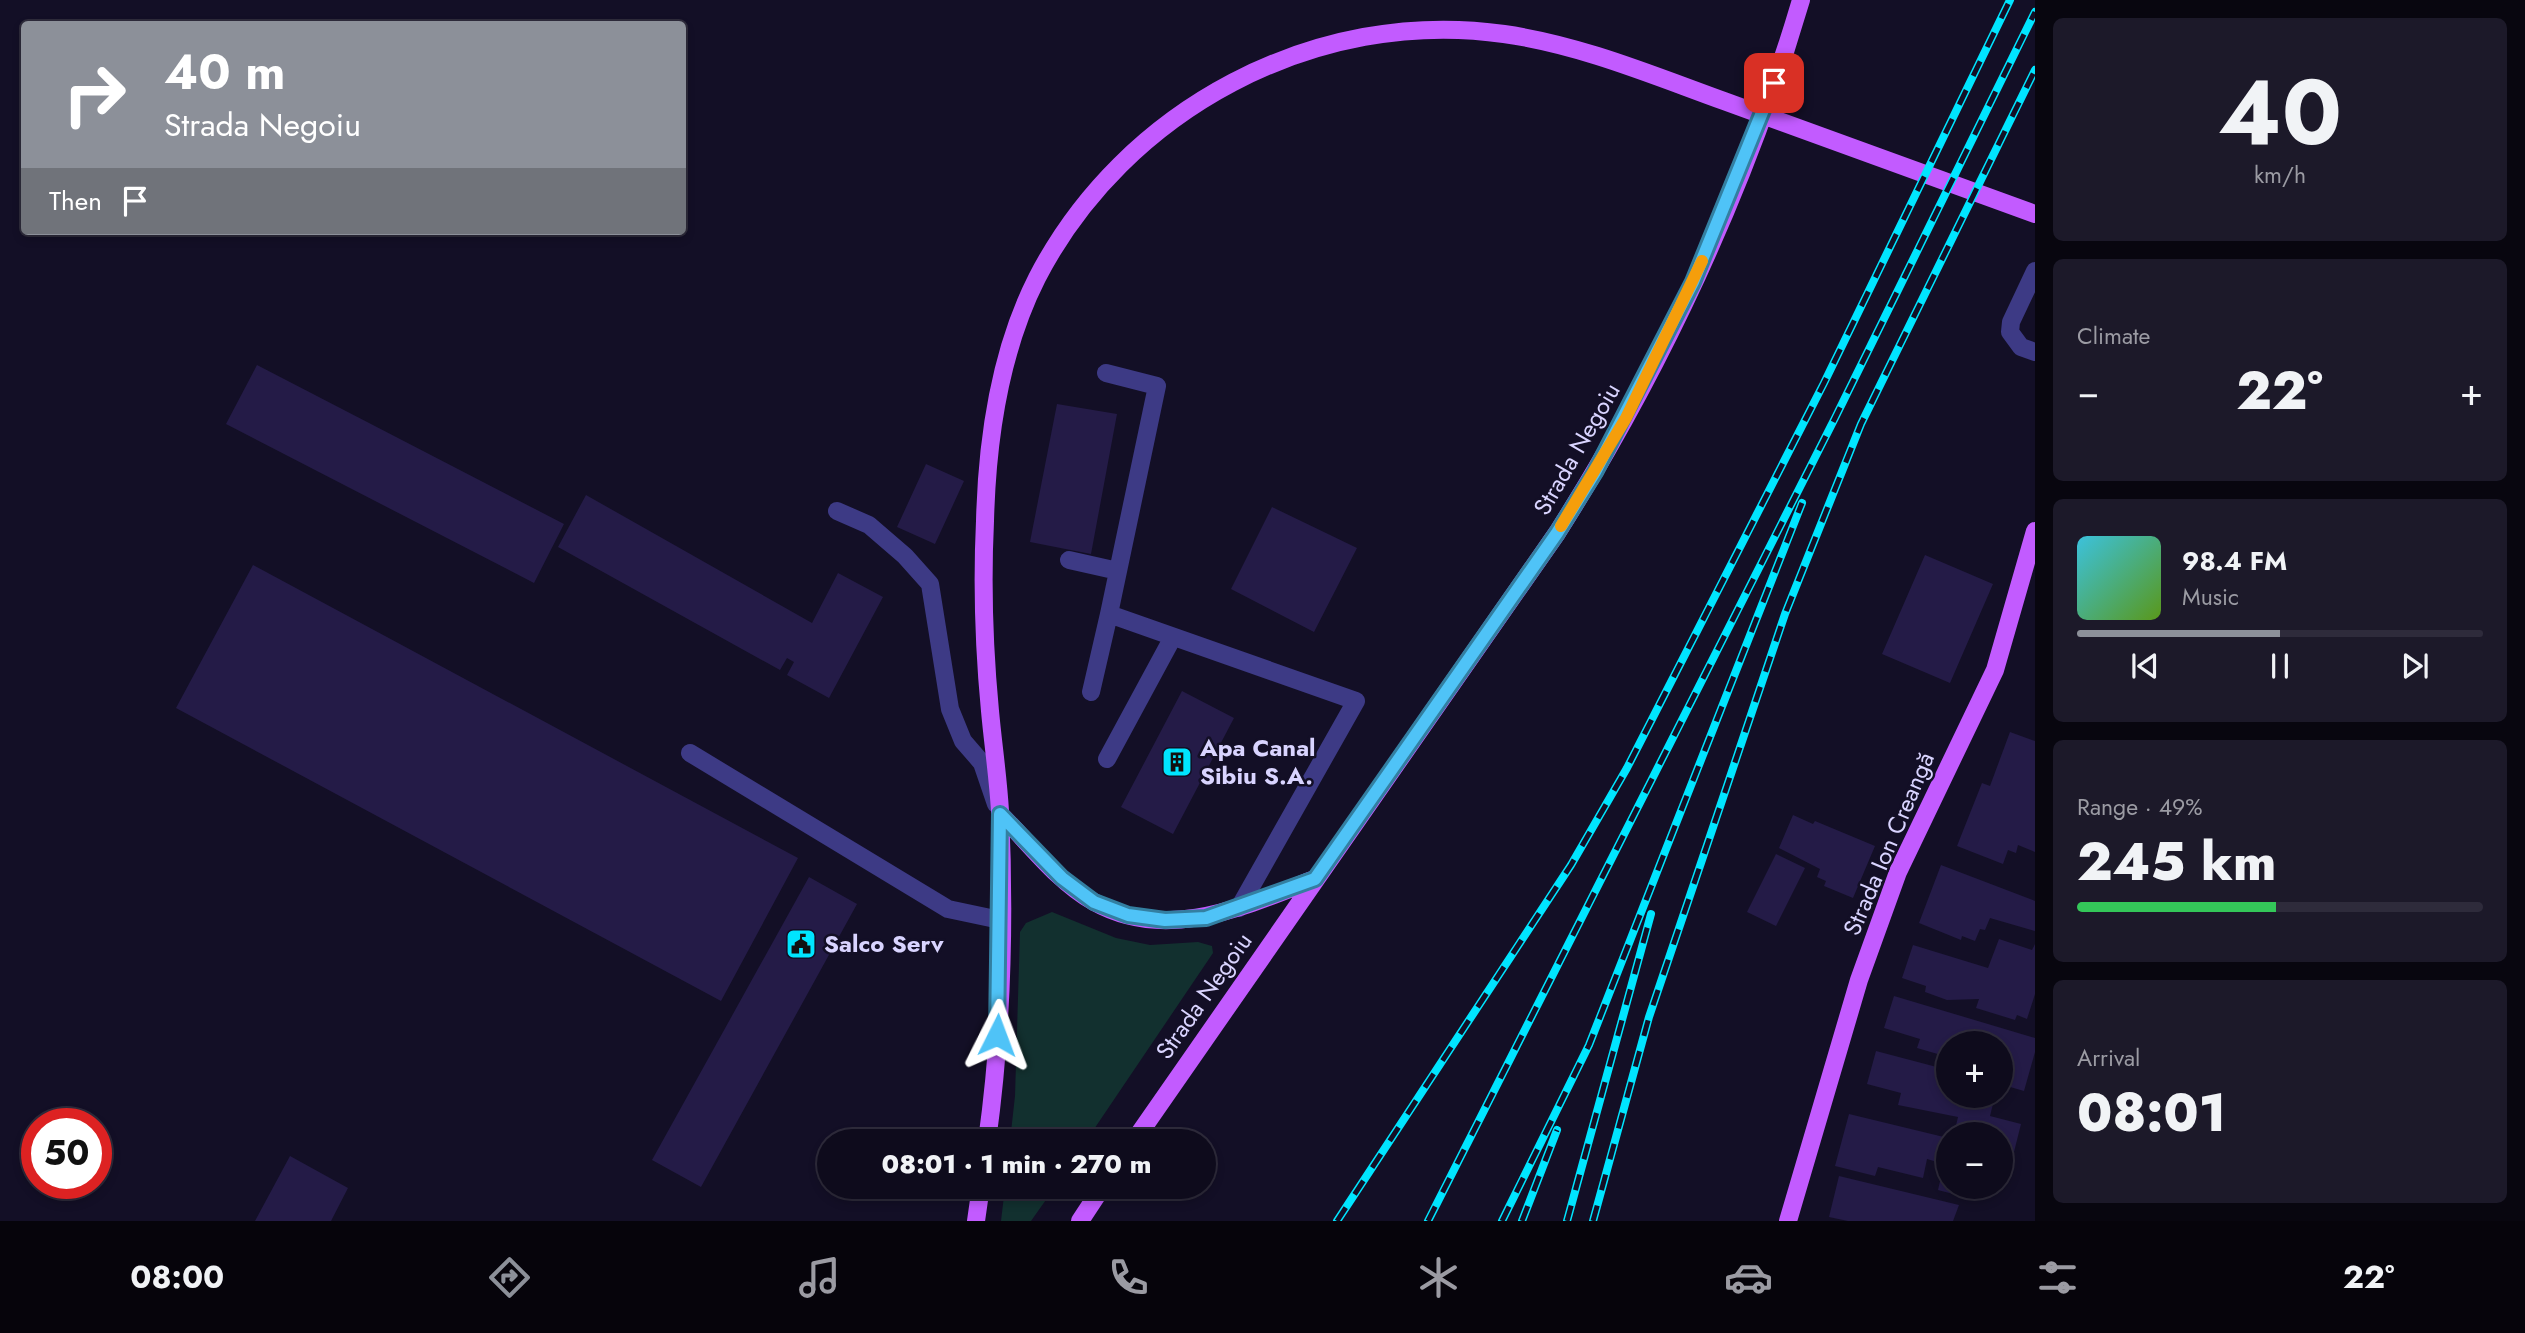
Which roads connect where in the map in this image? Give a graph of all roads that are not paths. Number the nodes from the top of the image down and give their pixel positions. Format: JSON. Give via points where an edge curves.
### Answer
{"nodes":[{"id":1,"x":1801,"y":0,"type":"edge"},
{"id":2,"x":2035,"y":214,"type":"edge"},
{"id":3,"x":2035,"y":271,"type":"edge"},
{"id":4,"x":2035,"y":352,"type":"edge"},
{"id":5,"x":1106,"y":373,"type":"dead end"},
{"id":6,"x":837,"y":511,"type":"dead end"},
{"id":7,"x":2035,"y":531,"type":"edge"},
{"id":8,"x":1069,"y":560,"type":"dead end"},
{"id":9,"x":1118,"y":571,"type":"junction"},
{"id":10,"x":1109,"y":614,"type":"junction"},
{"id":11,"x":1173,"y":637,"type":"junction"},
{"id":12,"x":1091,"y":692,"type":"dead end"},
{"id":13,"x":690,"y":753,"type":"dead end"},
{"id":14,"x":1107,"y":759,"type":"dead end"},
{"id":15,"x":1000,"y":814,"type":"junction"},
{"id":16,"x":1315,"y":879,"type":"junction"},
{"id":17,"x":1239,"y":908,"type":"junction"},
{"id":18,"x":1000,"y":920,"type":"junction"},
{"id":19,"x":988,"y":1129,"type":"edge"},
{"id":20,"x":1142,"y":1129,"type":"edge"},
{"id":21,"x":979,"y":1199,"type":"edge"},
{"id":22,"x":1094,"y":1199,"type":"edge"},
{"id":23,"x":976,"y":1221,"type":"edge"},
{"id":24,"x":1080,"y":1221,"type":"edge"},
{"id":25,"x":1788,"y":1221,"type":"edge"}],
"edges":[{"from":1,"to":16,"type":"main road","name":"Strada Negoiu","via":[[1783,60],[1734,185],[1693,282],[1626,418],[1557,533]]},
{"from":2,"to":15,"type":"main road","via":[[1574,49],[1500,33],[1451,29],[1356,37],[1315,47],[1198,102],[1120,163],[1073,218],[1034,283],[1000,387],[985,519],[984,601]]},
{"from":3,"to":4,"type":"lane","via":[[2010,332],[2021,347]]},
{"from":5,"to":9,"type":"lane","via":[[1157,386]]},
{"from":6,"to":15,"type":"lane","via":[[869,525],[930,584],[950,709],[963,741],[982,763]]},
{"from":7,"to":25,"type":"main road","name":"Strada Ion Creangă","via":[[1994,670],[1898,872],[1863,968]]},
{"from":8,"to":9,"type":"lane"},
{"from":9,"to":10,"type":"lane"},
{"from":10,"to":11,"type":"lane"},
{"from":10,"to":12,"type":"lane"},
{"from":11,"to":14,"type":"lane"},
{"from":11,"to":17,"type":"lane","via":[[1356,701]]},
{"from":13,"to":18,"type":"lane","via":[[948,909]]},
{"from":15,"to":17,"type":"main road","name":"Strada Negoiu","via":[[1062,878],[1094,902],[1128,915],[1165,920],[1206,918]]},
{"from":15,"to":18,"type":"main road"},
{"from":16,"to":17,"type":"main road","name":"Strada Negoiu"},
{"from":16,"to":20,"type":"main road","name":"Strada Negoiu"},
{"from":18,"to":19,"type":"main road","via":[[999,1013]]},
{"from":21,"to":23,"type":"main road"},
{"from":22,"to":24,"type":"main road"}]}
